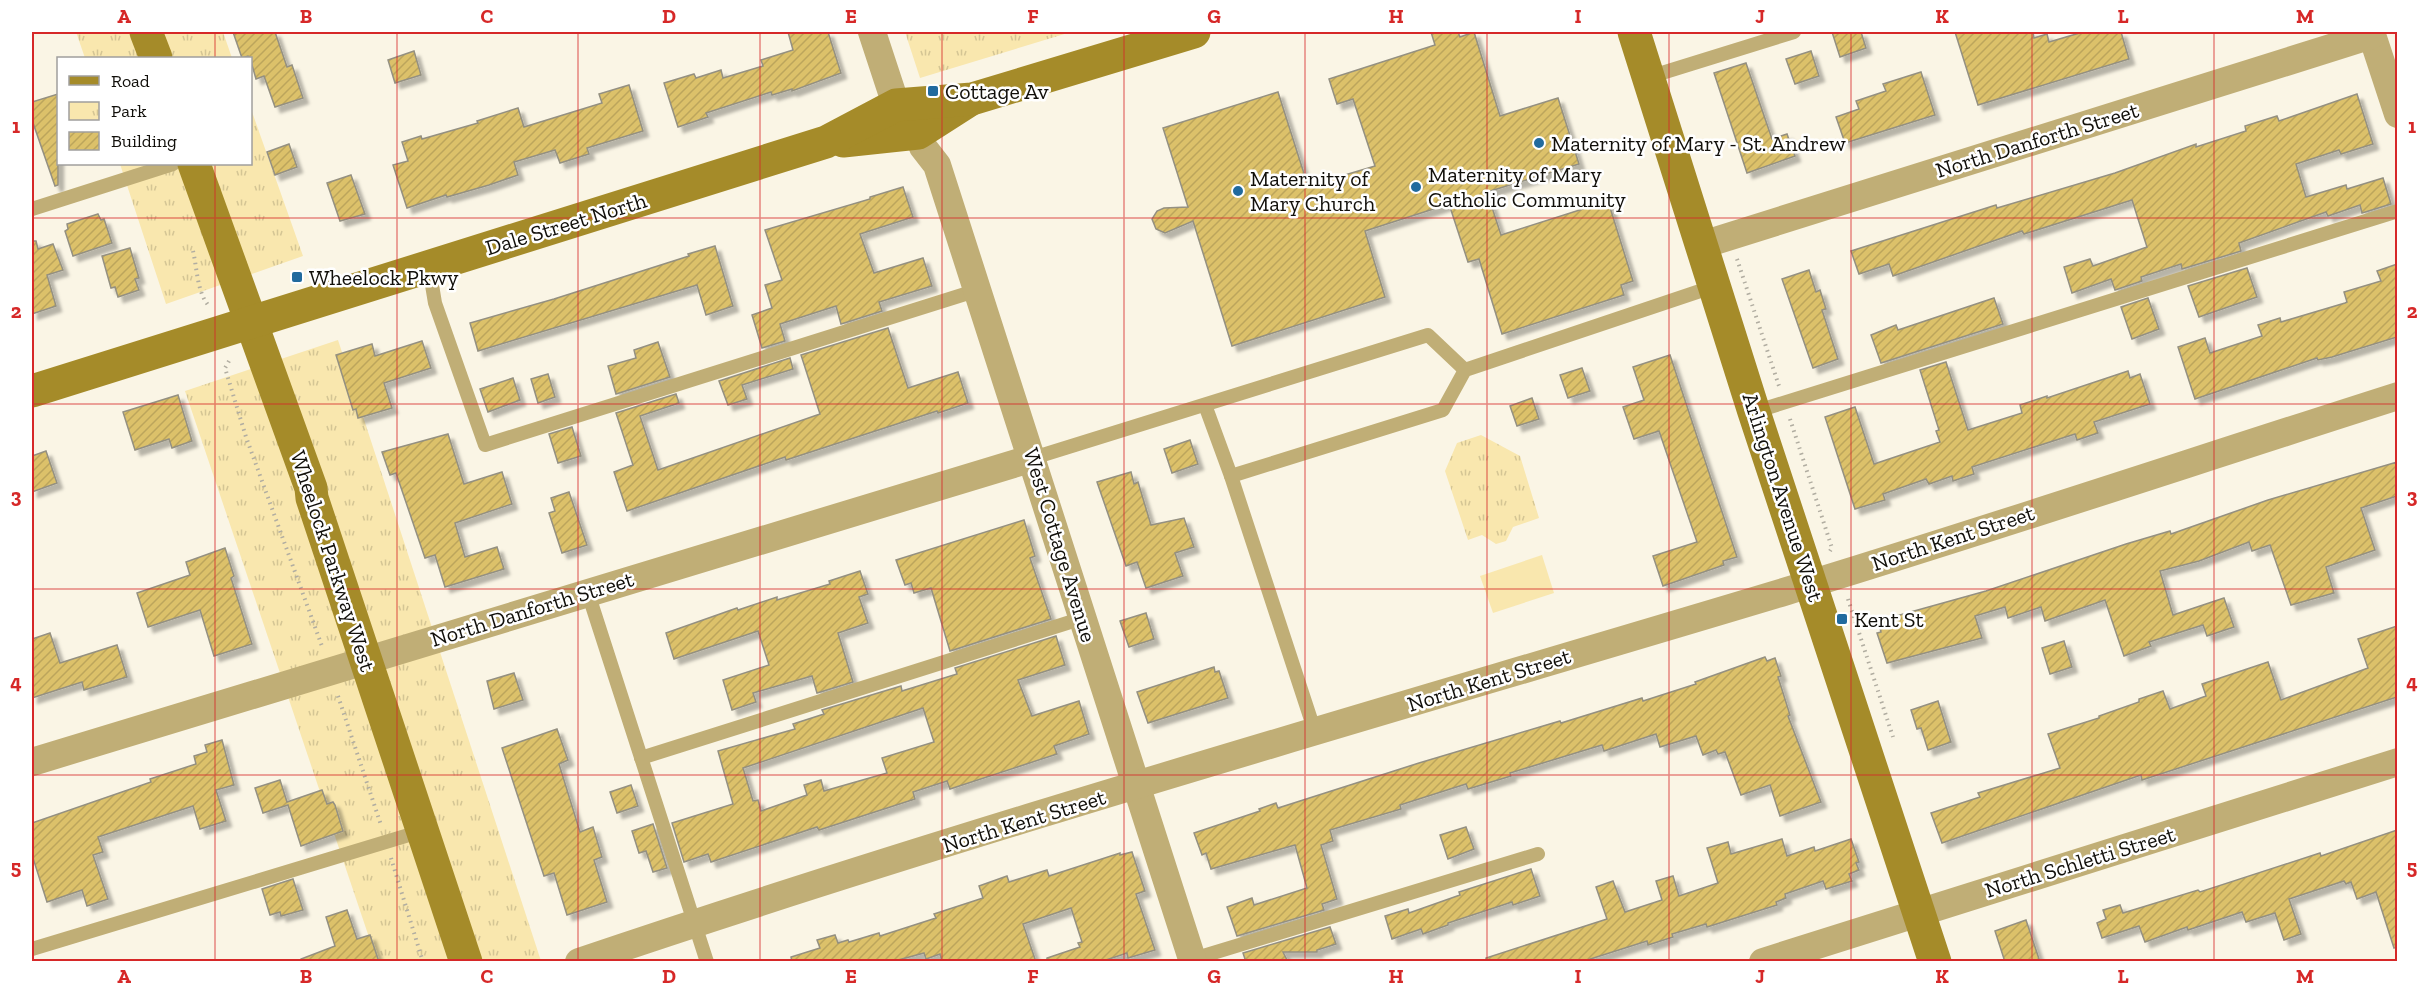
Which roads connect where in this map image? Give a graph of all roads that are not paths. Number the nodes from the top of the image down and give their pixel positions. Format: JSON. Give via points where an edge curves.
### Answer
{"nodes":[{"id":1,"x":146,"y":32,"type":"edge"},
{"id":2,"x":872,"y":32,"type":"edge"},
{"id":3,"x":1194,"y":32,"type":"edge"},
{"id":4,"x":1634,"y":32,"type":"edge"},
{"id":5,"x":1794,"y":32,"type":"edge"},
{"id":6,"x":2371,"y":33,"type":"edge"},
{"id":7,"x":156,"y":57,"type":"edge"},
{"id":8,"x":1649,"y":77,"type":"junction"},
{"id":9,"x":972,"y":99,"type":"junction"},
{"id":10,"x":896,"y":105,"type":"junction"},
{"id":11,"x":2397,"y":114,"type":"edge"},
{"id":12,"x":918,"y":133,"type":"junction"},
{"id":13,"x":826,"y":142,"type":"junction"},
{"id":14,"x":170,"y":165,"type":"edge"},
{"id":15,"x":194,"y":165,"type":"edge"},
{"id":16,"x":32,"y":209,"type":"edge"},
{"id":17,"x":2397,"y":211,"type":"edge"},
{"id":18,"x":1702,"y":245,"type":"junction"},
{"id":19,"x":429,"y":267,"type":"junction"},
{"id":20,"x":1716,"y":286,"type":"junction"},
{"id":21,"x":978,"y":290,"type":"junction"},
{"id":22,"x":252,"y":322,"type":"junction"},
{"id":23,"x":1465,"y":370,"type":"junction"},
{"id":24,"x":32,"y":391,"type":"edge"},
{"id":25,"x":2397,"y":396,"type":"edge"},
{"id":26,"x":1205,"y":405,"type":"junction"},
{"id":27,"x":1754,"y":412,"type":"junction"},
{"id":28,"x":1033,"y":458,"type":"junction"},
{"id":29,"x":1231,"y":476,"type":"junction"},
{"id":30,"x":1812,"y":583,"type":"junction"},
{"id":31,"x":588,"y":593,"type":"junction"},
{"id":32,"x":1083,"y":618,"type":"junction"},
{"id":33,"x":366,"y":660,"type":"junction"},
{"id":34,"x":1315,"y":732,"type":"junction"},
{"id":35,"x":641,"y":758,"type":"junction"},
{"id":36,"x":32,"y":762,"type":"edge"},
{"id":37,"x":2397,"y":762,"type":"edge"},
{"id":38,"x":1136,"y":786,"type":"junction"},
{"id":39,"x":422,"y":831,"type":"junction"},
{"id":40,"x":1538,"y":854,"type":"dead end"},
{"id":41,"x":1919,"y":912,"type":"junction"},
{"id":42,"x":694,"y":923,"type":"junction"},
{"id":43,"x":32,"y":949,"type":"edge"},
{"id":44,"x":1190,"y":961,"type":"edge"},
{"id":45,"x":466,"y":962,"type":"edge"},
{"id":46,"x":579,"y":962,"type":"edge"},
{"id":47,"x":707,"y":962,"type":"edge"},
{"id":48,"x":1763,"y":962,"type":"edge"},
{"id":49,"x":1935,"y":962,"type":"edge"}],
"edges":[{"from":1,"to":7,"type":"street"},
{"from":2,"to":10,"type":"street"},
{"from":3,"to":9,"type":"street","name":"Dale Street North"},
{"from":4,"to":8,"type":"street","name":"Arlington Avenue West"},
{"from":5,"to":8,"type":"lane"},
{"from":6,"to":11,"type":"street"},
{"from":6,"to":18,"type":"street","name":"North Danforth Street"},
{"from":8,"to":18,"type":"street","name":"Arlington Avenue West"},
{"from":9,"to":10,"type":"street","name":"Dale Street North"},
{"from":9,"to":12,"type":"street","name":"Dale Street North"},
{"from":10,"to":13,"type":"street","name":"Dale Street North"},
{"from":12,"to":13,"type":"street","name":"Dale Street North"},
{"from":12,"to":21,"type":"street","name":"West Cottage Avenue","via":[[923,147],[938,165]]},
{"from":13,"to":19,"type":"street","name":"Dale Street North"},
{"from":14,"to":16,"type":"lane"},
{"from":15,"to":22,"type":"street","name":"Wheelock Parkway West"},
{"from":17,"to":27,"type":"lane"},
{"from":18,"to":20,"type":"street","name":"Arlington Avenue West"},
{"from":19,"to":21,"type":"lane","via":[[435,303],[485,445]]},
{"from":19,"to":22,"type":"street","name":"Dale Street North"},
{"from":20,"to":23,"type":"lane"},
{"from":20,"to":27,"type":"street","name":"Arlington Avenue West"},
{"from":21,"to":28,"type":"street","name":"West Cottage Avenue"},
{"from":22,"to":24,"type":"street","name":"Dale Street North"},
{"from":22,"to":33,"type":"street","name":"Wheelock Parkway West"},
{"from":23,"to":26,"type":"lane","via":[[1428,335]]},
{"from":23,"to":29,"type":"lane","via":[[1443,410]]},
{"from":25,"to":30,"type":"street","name":"North Kent Street"},
{"from":26,"to":28,"type":"lane"},
{"from":26,"to":29,"type":"lane"},
{"from":27,"to":30,"type":"street","name":"Arlington Avenue West"},
{"from":28,"to":31,"type":"street","name":"North Danforth Street"},
{"from":28,"to":32,"type":"street","name":"West Cottage Avenue"},
{"from":29,"to":34,"type":"lane"},
{"from":30,"to":34,"type":"street","name":"North Kent Street"},
{"from":30,"to":41,"type":"street","name":"Arlington Avenue West"},
{"from":31,"to":33,"type":"street","name":"North Danforth Street"},
{"from":31,"to":35,"type":"lane"},
{"from":32,"to":35,"type":"lane"},
{"from":32,"to":38,"type":"street","name":"West Cottage Avenue"},
{"from":33,"to":36,"type":"street","name":"North Danforth Street"},
{"from":33,"to":39,"type":"street","name":"Wheelock Parkway West"},
{"from":34,"to":38,"type":"street","name":"North Kent Street"},
{"from":35,"to":42,"type":"lane"},
{"from":37,"to":41,"type":"street","name":"North Schletti Street"},
{"from":38,"to":42,"type":"street","name":"North Kent Street"},
{"from":38,"to":44,"type":"street","name":"West Cottage Avenue"},
{"from":39,"to":43,"type":"lane"},
{"from":39,"to":45,"type":"street","name":"Wheelock Parkway West"},
{"from":40,"to":44,"type":"lane"},
{"from":41,"to":48,"type":"street","name":"North Schletti Street"},
{"from":41,"to":49,"type":"street","name":"Arlington Avenue West"},
{"from":42,"to":46,"type":"street","name":"North Kent Street"},
{"from":42,"to":47,"type":"lane"}]}
